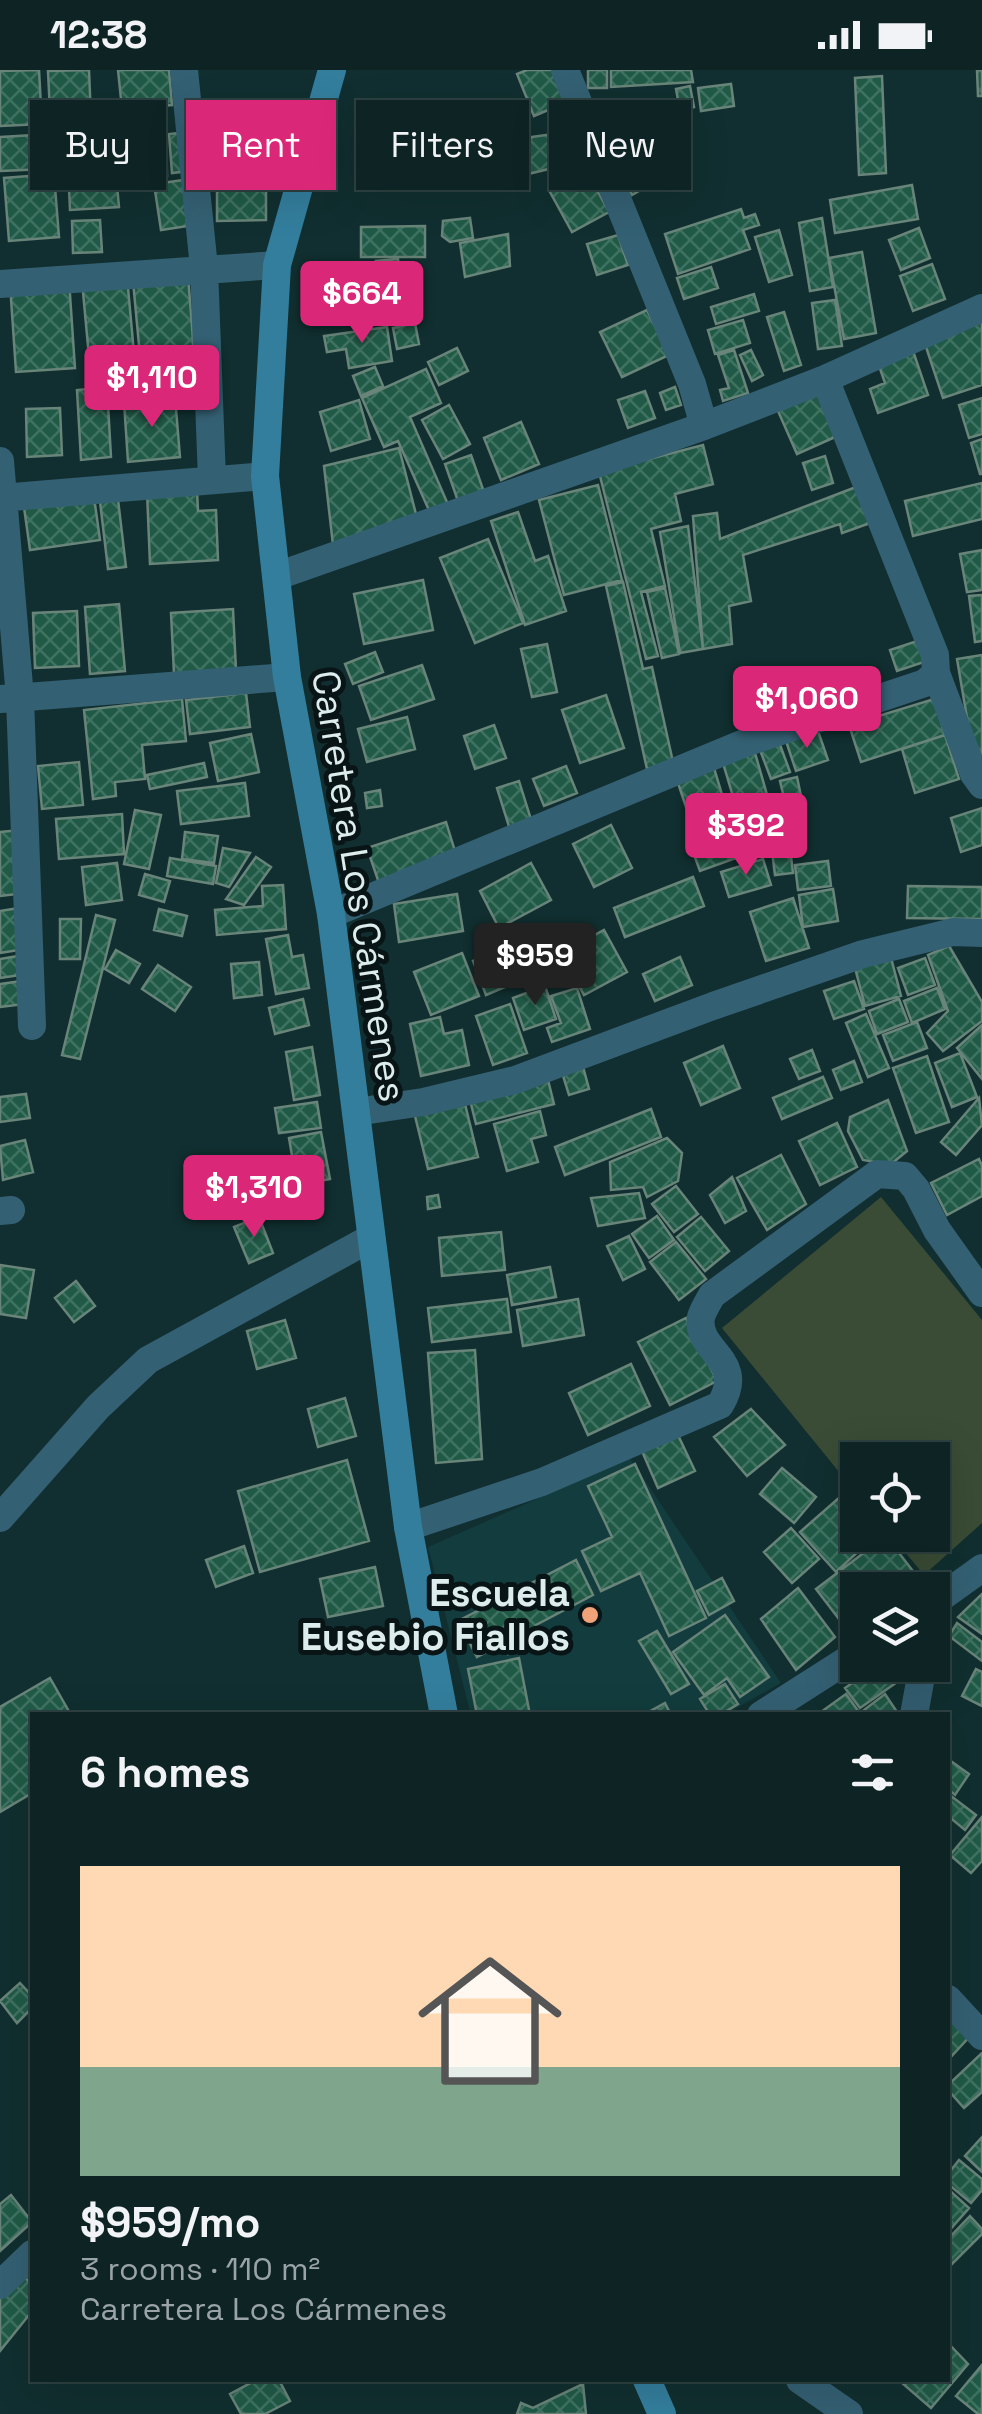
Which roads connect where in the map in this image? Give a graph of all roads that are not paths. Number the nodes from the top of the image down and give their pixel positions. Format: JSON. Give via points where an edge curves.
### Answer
{"nodes":[{"id":1,"x":184,"y":70,"type":"edge"},
{"id":2,"x":332,"y":70,"type":"edge"},
{"id":3,"x":565,"y":70,"type":"edge"},
{"id":4,"x":277,"y":266,"type":"junction"},
{"id":5,"x":204,"y":268,"type":"junction"},
{"id":6,"x":0,"y":284,"type":"edge"},
{"id":7,"x":982,"y":308,"type":"edge"},
{"id":8,"x":825,"y":379,"type":"junction"},
{"id":9,"x":704,"y":426,"type":"junction"},
{"id":10,"x":0,"y":461,"type":"edge"},
{"id":11,"x":265,"y":476,"type":"junction"},
{"id":12,"x":212,"y":480,"type":"junction"},
{"id":13,"x":2,"y":498,"type":"edge"},
{"id":14,"x":277,"y":576,"type":"junction"},
{"id":15,"x":936,"y":673,"type":"junction"},
{"id":16,"x":288,"y":677,"type":"junction"},
{"id":17,"x":10,"y":698,"type":"edge"},
{"id":18,"x":982,"y":785,"type":"edge"},
{"id":19,"x":331,"y":914,"type":"junction"},
{"id":20,"x":982,"y":933,"type":"edge"},
{"id":21,"x":32,"y":1026,"type":"dead end"},
{"id":22,"x":356,"y":1112,"type":"junction"},
{"id":23,"x":371,"y":1238,"type":"junction"},
{"id":24,"x":982,"y":1292,"type":"edge"},
{"id":25,"x":0,"y":1518,"type":"edge"},
{"id":26,"x":408,"y":1527,"type":"junction"},
{"id":27,"x":982,"y":1568,"type":"edge"},
{"id":28,"x":950,"y":1591,"type":"edge"},
{"id":29,"x":840,"y":1664,"type":"edge"},
{"id":30,"x":920,"y":1682,"type":"edge"},
{"id":31,"x":443,"y":1712,"type":"edge"},
{"id":32,"x":766,"y":1712,"type":"edge"},
{"id":33,"x":915,"y":1712,"type":"edge"},
{"id":34,"x":950,"y":2001,"type":"edge"},
{"id":35,"x":982,"y":2036,"type":"edge"},
{"id":36,"x":30,"y":2256,"type":"edge"},
{"id":37,"x":0,"y":2285,"type":"edge"},
{"id":38,"x":647,"y":2382,"type":"edge"},
{"id":39,"x":803,"y":2382,"type":"edge"},
{"id":40,"x":662,"y":2414,"type":"edge"},
{"id":41,"x":848,"y":2414,"type":"edge"}],
"edges":[{"from":1,"to":5,"type":"street"},
{"from":2,"to":4,"type":"main road","name":"Carretera Los Cármenes"},
{"from":3,"to":9,"type":"street"},
{"from":4,"to":5,"type":"street"},
{"from":4,"to":11,"type":"main road","name":"Carretera Los Cármenes"},
{"from":5,"to":6,"type":"street"},
{"from":5,"to":12,"type":"street"},
{"from":7,"to":8,"type":"street"},
{"from":8,"to":9,"type":"street"},
{"from":8,"to":15,"type":"street"},
{"from":9,"to":14,"type":"street"},
{"from":10,"to":13,"type":"street"},
{"from":11,"to":12,"type":"street"},
{"from":11,"to":14,"type":"main road","name":"Carretera Los Cármenes"},
{"from":12,"to":13,"type":"street"},
{"from":13,"to":17,"type":"street"},
{"from":14,"to":16,"type":"main road","name":"Carretera Los Cármenes"},
{"from":15,"to":18,"type":"street"},
{"from":15,"to":19,"type":"street","via":[[742,744]]},
{"from":16,"to":17,"type":"street"},
{"from":16,"to":19,"type":"main road","name":"Carretera Los Cármenes"},
{"from":17,"to":21,"type":"street"},
{"from":19,"to":22,"type":"main road","name":"Carretera Los Cármenes"},
{"from":20,"to":22,"type":"street","via":[[953,932],[863,954],[515,1080]]},
{"from":22,"to":23,"type":"main road","name":"Carretera Los Cármenes"},
{"from":23,"to":25,"type":"street","via":[[148,1360],[98,1406]]},
{"from":23,"to":26,"type":"main road","name":"Carretera Los Cármenes"},
{"from":24,"to":26,"type":"street","via":[[905,1176],[877,1174],[712,1295],[701,1330],[728,1370],[729,1390],[720,1405],[542,1482]]},
{"from":26,"to":31,"type":"main road","name":"Carretera Los Cármenes"},
{"from":27,"to":28,"type":"street"},
{"from":29,"to":32,"type":"street"},
{"from":30,"to":33,"type":"street"},
{"from":34,"to":35,"type":"street"},
{"from":36,"to":37,"type":"street"},
{"from":38,"to":40,"type":"main road"},
{"from":39,"to":41,"type":"street"}]}
